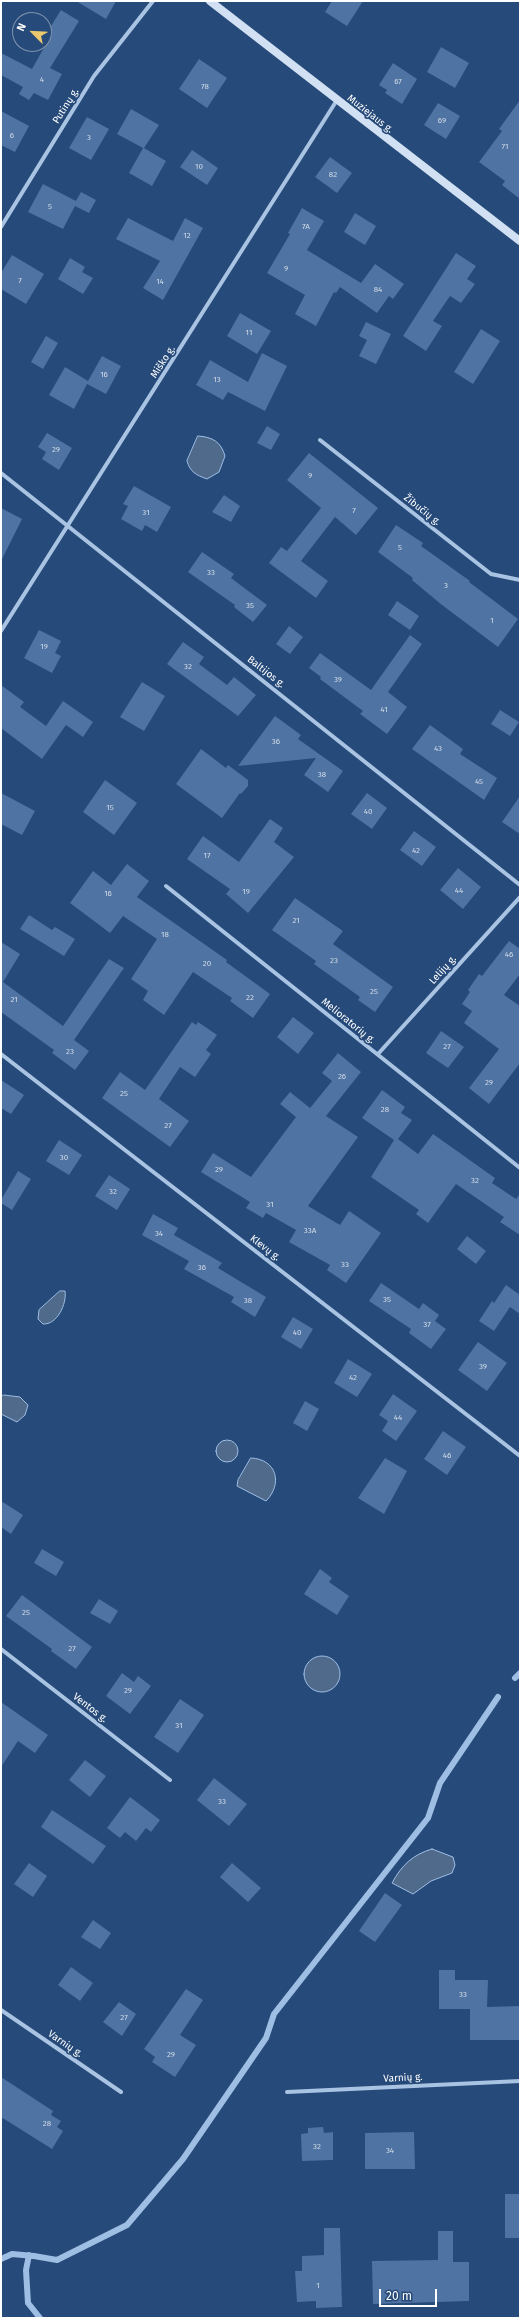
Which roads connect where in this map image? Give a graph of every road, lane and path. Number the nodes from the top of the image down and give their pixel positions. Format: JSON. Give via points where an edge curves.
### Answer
{"nodes":[{"id":1,"x":153,"y":1,"type":"edge"},
{"id":2,"x":210,"y":1,"type":"edge"},
{"id":3,"x":337,"y":100,"type":"junction"},
{"id":4,"x":1,"y":227,"type":"edge"},
{"id":5,"x":520,"y":241,"type":"edge"},
{"id":6,"x":320,"y":440,"type":"dead end"},
{"id":7,"x":1,"y":473,"type":"edge"},
{"id":8,"x":67,"y":525,"type":"junction"},
{"id":9,"x":520,"y":580,"type":"edge"},
{"id":10,"x":1,"y":631,"type":"edge"},
{"id":11,"x":520,"y":884,"type":"edge"},
{"id":12,"x":166,"y":886,"type":"dead end"},
{"id":13,"x":520,"y":897,"type":"edge"},
{"id":14,"x":1,"y":1054,"type":"edge"},
{"id":15,"x":378,"y":1054,"type":"junction"},
{"id":16,"x":520,"y":1168,"type":"edge"},
{"id":17,"x":520,"y":1456,"type":"edge"},
{"id":18,"x":1,"y":1649,"type":"edge"},
{"id":19,"x":170,"y":1780,"type":"dead end"},
{"id":20,"x":1,"y":2010,"type":"edge"},
{"id":21,"x":520,"y":2081,"type":"edge"},
{"id":22,"x":121,"y":2092,"type":"dead end"},
{"id":23,"x":287,"y":2092,"type":"dead end"}],
"edges":[{"from":1,"to":4,"type":"street","name":"Putinų g.","via":[[94,76]]},
{"from":2,"to":3,"type":"main road","name":"Muziejaus g."},
{"from":3,"to":5,"type":"main road","name":"Muziejaus g."},
{"from":3,"to":8,"type":"street","name":"Miško g."},
{"from":6,"to":9,"type":"street","name":"Žibučių g.","via":[[491,574]]},
{"from":7,"to":8,"type":"street","name":"Baltijos g."},
{"from":8,"to":10,"type":"street","name":"Miško g."},
{"from":8,"to":11,"type":"street","name":"Baltijos g."},
{"from":12,"to":15,"type":"street","name":"Melioratorių g."},
{"from":13,"to":15,"type":"street","name":"Lelijų g."},
{"from":14,"to":17,"type":"street","name":"Klevų g."},
{"from":15,"to":16,"type":"street","name":"Melioratorių g."},
{"from":18,"to":19,"type":"street","name":"Ventos g."},
{"from":20,"to":22,"type":"street","name":"Varnių g."},
{"from":21,"to":23,"type":"street","name":"Varnių g."}]}
